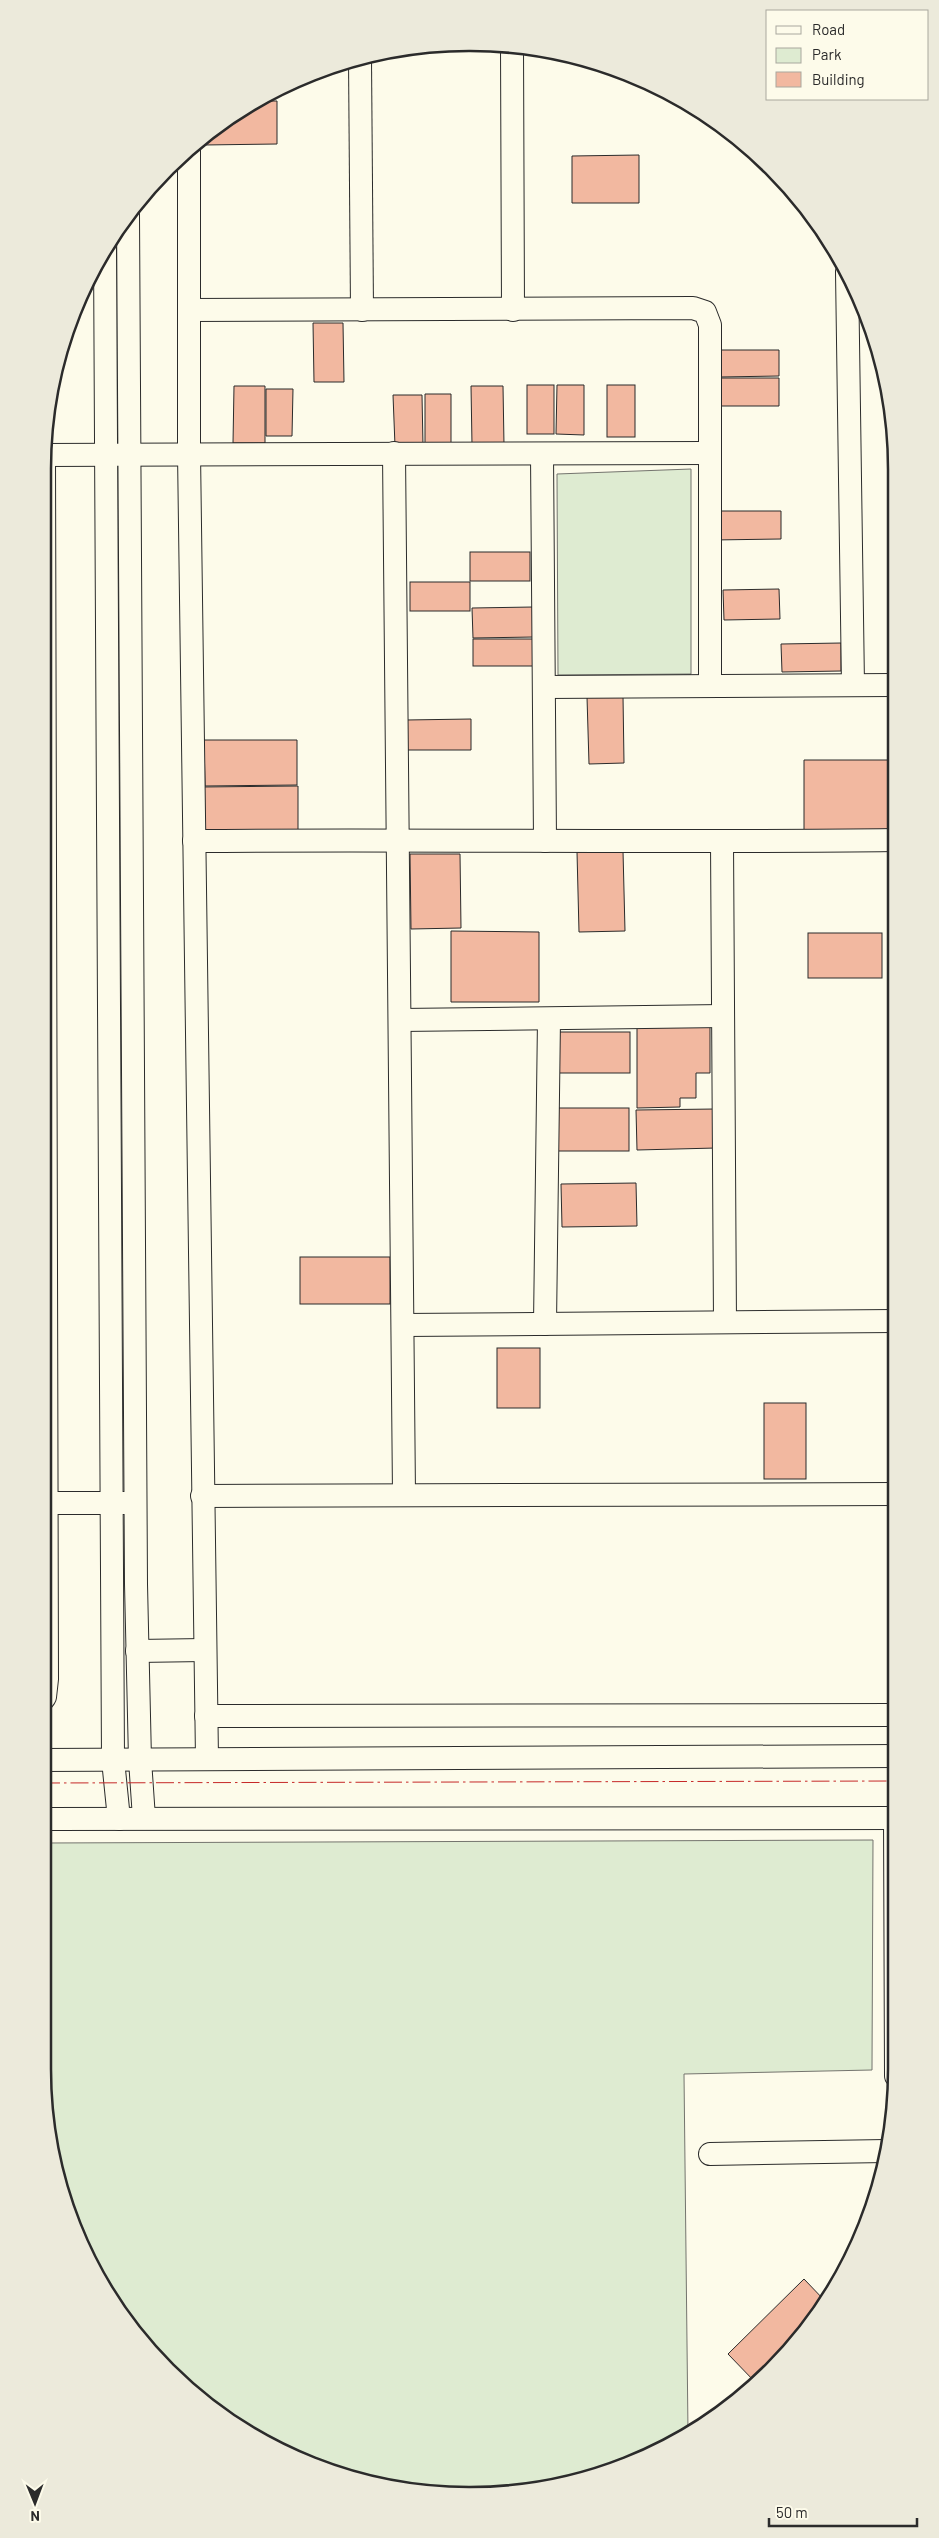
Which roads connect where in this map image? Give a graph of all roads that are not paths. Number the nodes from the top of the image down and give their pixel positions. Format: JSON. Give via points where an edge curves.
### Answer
{"nodes":[{"id":1,"x":512,"y":54,"type":"edge"},
{"id":2,"x":360,"y":66,"type":"edge"},
{"id":3,"x":189,"y":160,"type":"edge"},
{"id":4,"x":128,"y":229,"type":"edge"},
{"id":5,"x":105,"y":264,"type":"edge"},
{"id":6,"x":847,"y":290,"type":"edge"},
{"id":7,"x":190,"y":310,"type":"junction"},
{"id":8,"x":362,"y":310,"type":"junction"},
{"id":9,"x":513,"y":310,"type":"junction"},
{"id":10,"x":107,"y":453,"type":"junction"},
{"id":11,"x":129,"y":453,"type":"junction"},
{"id":12,"x":189,"y":453,"type":"junction"},
{"id":13,"x":394,"y":453,"type":"junction"},
{"id":14,"x":709,"y":453,"type":"junction"},
{"id":15,"x":542,"y":454,"type":"junction"},
{"id":16,"x":52,"y":455,"type":"edge"},
{"id":17,"x":710,"y":685,"type":"junction"},
{"id":18,"x":888,"y":685,"type":"edge"},
{"id":19,"x":853,"y":686,"type":"junction"},
{"id":20,"x":545,"y":687,"type":"junction"},
{"id":21,"x":400,"y":839,"type":"junction"},
{"id":22,"x":888,"y":840,"type":"edge"},
{"id":23,"x":545,"y":841,"type":"junction"},
{"id":24,"x":194,"y":842,"type":"junction"},
{"id":25,"x":722,"y":842,"type":"junction"},
{"id":26,"x":723,"y":1016,"type":"junction"},
{"id":27,"x":549,"y":1018,"type":"junction"},
{"id":28,"x":400,"y":1020,"type":"junction"},
{"id":29,"x":888,"y":1321,"type":"edge"},
{"id":30,"x":725,"y":1322,"type":"junction"},
{"id":31,"x":545,"y":1324,"type":"junction"},
{"id":32,"x":403,"y":1325,"type":"junction"},
{"id":33,"x":888,"y":1494,"type":"edge"},
{"id":34,"x":404,"y":1495,"type":"junction"},
{"id":35,"x":202,"y":1496,"type":"junction"},
{"id":36,"x":51,"y":1503,"type":"edge"},
{"id":37,"x":113,"y":1503,"type":"junction"},
{"id":38,"x":135,"y":1503,"type":"junction"},
{"id":39,"x":204,"y":1650,"type":"junction"},
{"id":40,"x":137,"y":1651,"type":"junction"},
{"id":41,"x":888,"y":1715,"type":"edge"},
{"id":42,"x":206,"y":1716,"type":"junction"},
{"id":43,"x":888,"y":1756,"type":"edge"},
{"id":44,"x":51,"y":1760,"type":"edge"},
{"id":45,"x":114,"y":1760,"type":"junction"},
{"id":46,"x":140,"y":1760,"type":"junction"},
{"id":47,"x":207,"y":1760,"type":"junction"},
{"id":48,"x":144,"y":1818,"type":"junction"},
{"id":49,"x":888,"y":1818,"type":"edge"},
{"id":50,"x":51,"y":1819,"type":"edge"},
{"id":51,"x":119,"y":1819,"type":"junction"},
{"id":52,"x":880,"y":2151,"type":"edge"},
{"id":53,"x":710,"y":2154,"type":"dead end"}],
"edges":[{"from":1,"to":9,"type":"street"},
{"from":2,"to":8,"type":"street"},
{"from":3,"to":7,"type":"street"},
{"from":4,"to":11,"type":"street"},
{"from":5,"to":10,"type":"street"},
{"from":6,"to":19,"type":"street"},
{"from":7,"to":8,"type":"street"},
{"from":7,"to":12,"type":"street"},
{"from":8,"to":9,"type":"street"},
{"from":9,"to":14,"type":"street","via":[[693,308],[705,312],[710,325]]},
{"from":10,"to":11,"type":"street"},
{"from":10,"to":16,"type":"street"},
{"from":10,"to":37,"type":"street"},
{"from":11,"to":12,"type":"street"},
{"from":11,"to":38,"type":"street"},
{"from":12,"to":13,"type":"street"},
{"from":12,"to":24,"type":"street"},
{"from":13,"to":15,"type":"street"},
{"from":13,"to":21,"type":"street"},
{"from":14,"to":15,"type":"street"},
{"from":14,"to":17,"type":"street"},
{"from":15,"to":20,"type":"street"},
{"from":17,"to":19,"type":"street"},
{"from":17,"to":20,"type":"street"},
{"from":18,"to":19,"type":"street"},
{"from":20,"to":23,"type":"street"},
{"from":21,"to":23,"type":"street"},
{"from":21,"to":24,"type":"street"},
{"from":21,"to":28,"type":"street"},
{"from":22,"to":25,"type":"street"},
{"from":23,"to":25,"type":"street"},
{"from":24,"to":35,"type":"street"},
{"from":25,"to":26,"type":"street"},
{"from":26,"to":27,"type":"street"},
{"from":26,"to":30,"type":"street"},
{"from":27,"to":28,"type":"street"},
{"from":27,"to":31,"type":"street"},
{"from":28,"to":32,"type":"street"},
{"from":29,"to":30,"type":"street"},
{"from":30,"to":31,"type":"street"},
{"from":31,"to":32,"type":"street"},
{"from":32,"to":34,"type":"street"},
{"from":33,"to":34,"type":"street"},
{"from":34,"to":35,"type":"street"},
{"from":35,"to":39,"type":"street"},
{"from":36,"to":37,"type":"street"},
{"from":37,"to":38,"type":"street"},
{"from":37,"to":45,"type":"street"},
{"from":38,"to":40,"type":"street"},
{"from":39,"to":40,"type":"street"},
{"from":39,"to":42,"type":"street"},
{"from":40,"to":46,"type":"street"},
{"from":41,"to":42,"type":"street"},
{"from":42,"to":47,"type":"street"},
{"from":43,"to":47,"type":"street"},
{"from":44,"to":45,"type":"street"},
{"from":45,"to":46,"type":"street"},
{"from":45,"to":51,"type":"street"},
{"from":46,"to":47,"type":"street"},
{"from":46,"to":48,"type":"street"},
{"from":48,"to":49,"type":"street"},
{"from":48,"to":51,"type":"street"},
{"from":50,"to":51,"type":"street"},
{"from":52,"to":53,"type":"street"}]}
